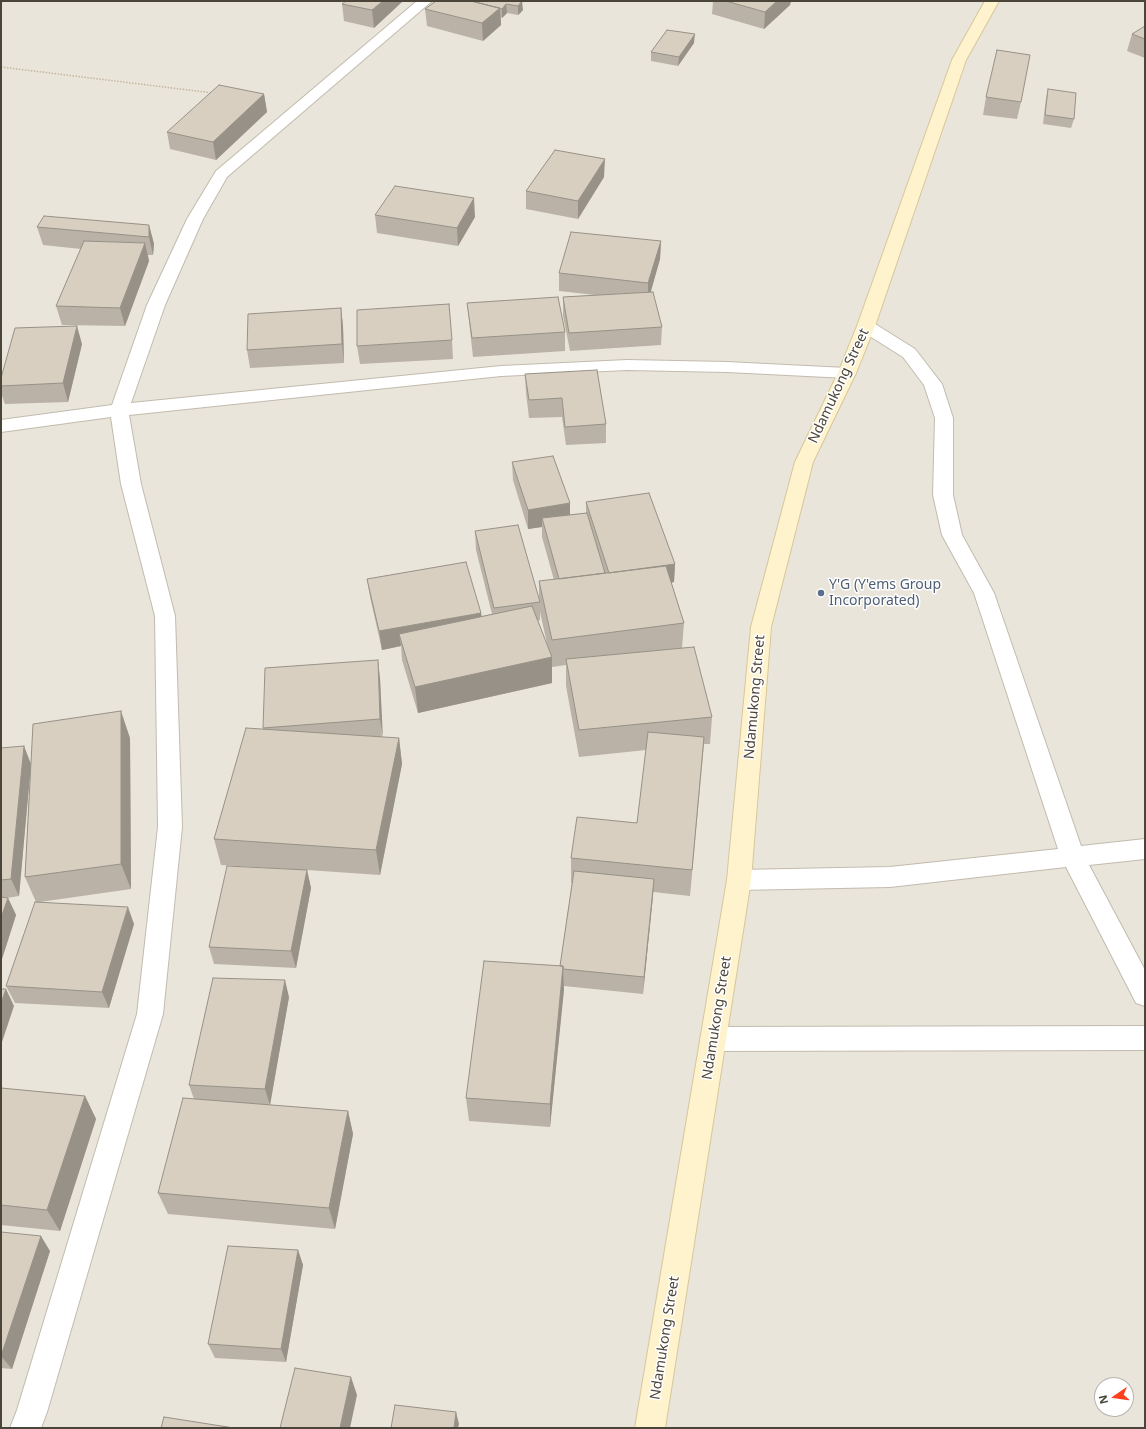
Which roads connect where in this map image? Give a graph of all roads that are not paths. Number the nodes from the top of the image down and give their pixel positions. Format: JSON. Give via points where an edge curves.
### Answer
{"nodes":[{"id":1,"x":425,"y":1,"type":"edge"},
{"id":2,"x":992,"y":1,"type":"edge"},
{"id":3,"x":866,"y":326,"type":"junction"},
{"id":4,"x":847,"y":373,"type":"junction"},
{"id":5,"x":119,"y":410,"type":"junction"},
{"id":6,"x":1,"y":426,"type":"edge"},
{"id":7,"x":1145,"y":849,"type":"edge"},
{"id":8,"x":1073,"y":857,"type":"junction"},
{"id":9,"x":739,"y":880,"type":"junction"},
{"id":10,"x":1145,"y":995,"type":"edge"},
{"id":11,"x":1145,"y":1038,"type":"edge"},
{"id":12,"x":714,"y":1039,"type":"junction"},
{"id":13,"x":25,"y":1428,"type":"edge"},
{"id":14,"x":650,"y":1428,"type":"edge"}],
"edges":[{"from":1,"to":5,"type":"street","via":[[221,174],[195,219],[156,305]]},
{"from":2,"to":3,"type":"main road","name":"Ndamukong Street","via":[[959,60]]},
{"from":3,"to":4,"type":"main road","name":"Ndamukong Street"},
{"from":3,"to":8,"type":"street","via":[[909,353],[933,384],[944,418],[942,495],[952,535],[984,593]]},
{"from":4,"to":5,"type":"street","via":[[619,365],[501,371]]},
{"from":4,"to":9,"type":"main road","name":"Ndamukong Street","via":[[804,462],[761,627]]},
{"from":5,"to":6,"type":"street"},
{"from":5,"to":13,"type":"street","via":[[131,484],[165,616],[170,827],[150,1014]]},
{"from":7,"to":8,"type":"street"},
{"from":8,"to":9,"type":"street","via":[[890,877]]},
{"from":8,"to":10,"type":"street"},
{"from":9,"to":12,"type":"main road","name":"Ndamukong Street"},
{"from":11,"to":12,"type":"street"},
{"from":12,"to":14,"type":"main road","name":"Ndamukong Street"}]}
